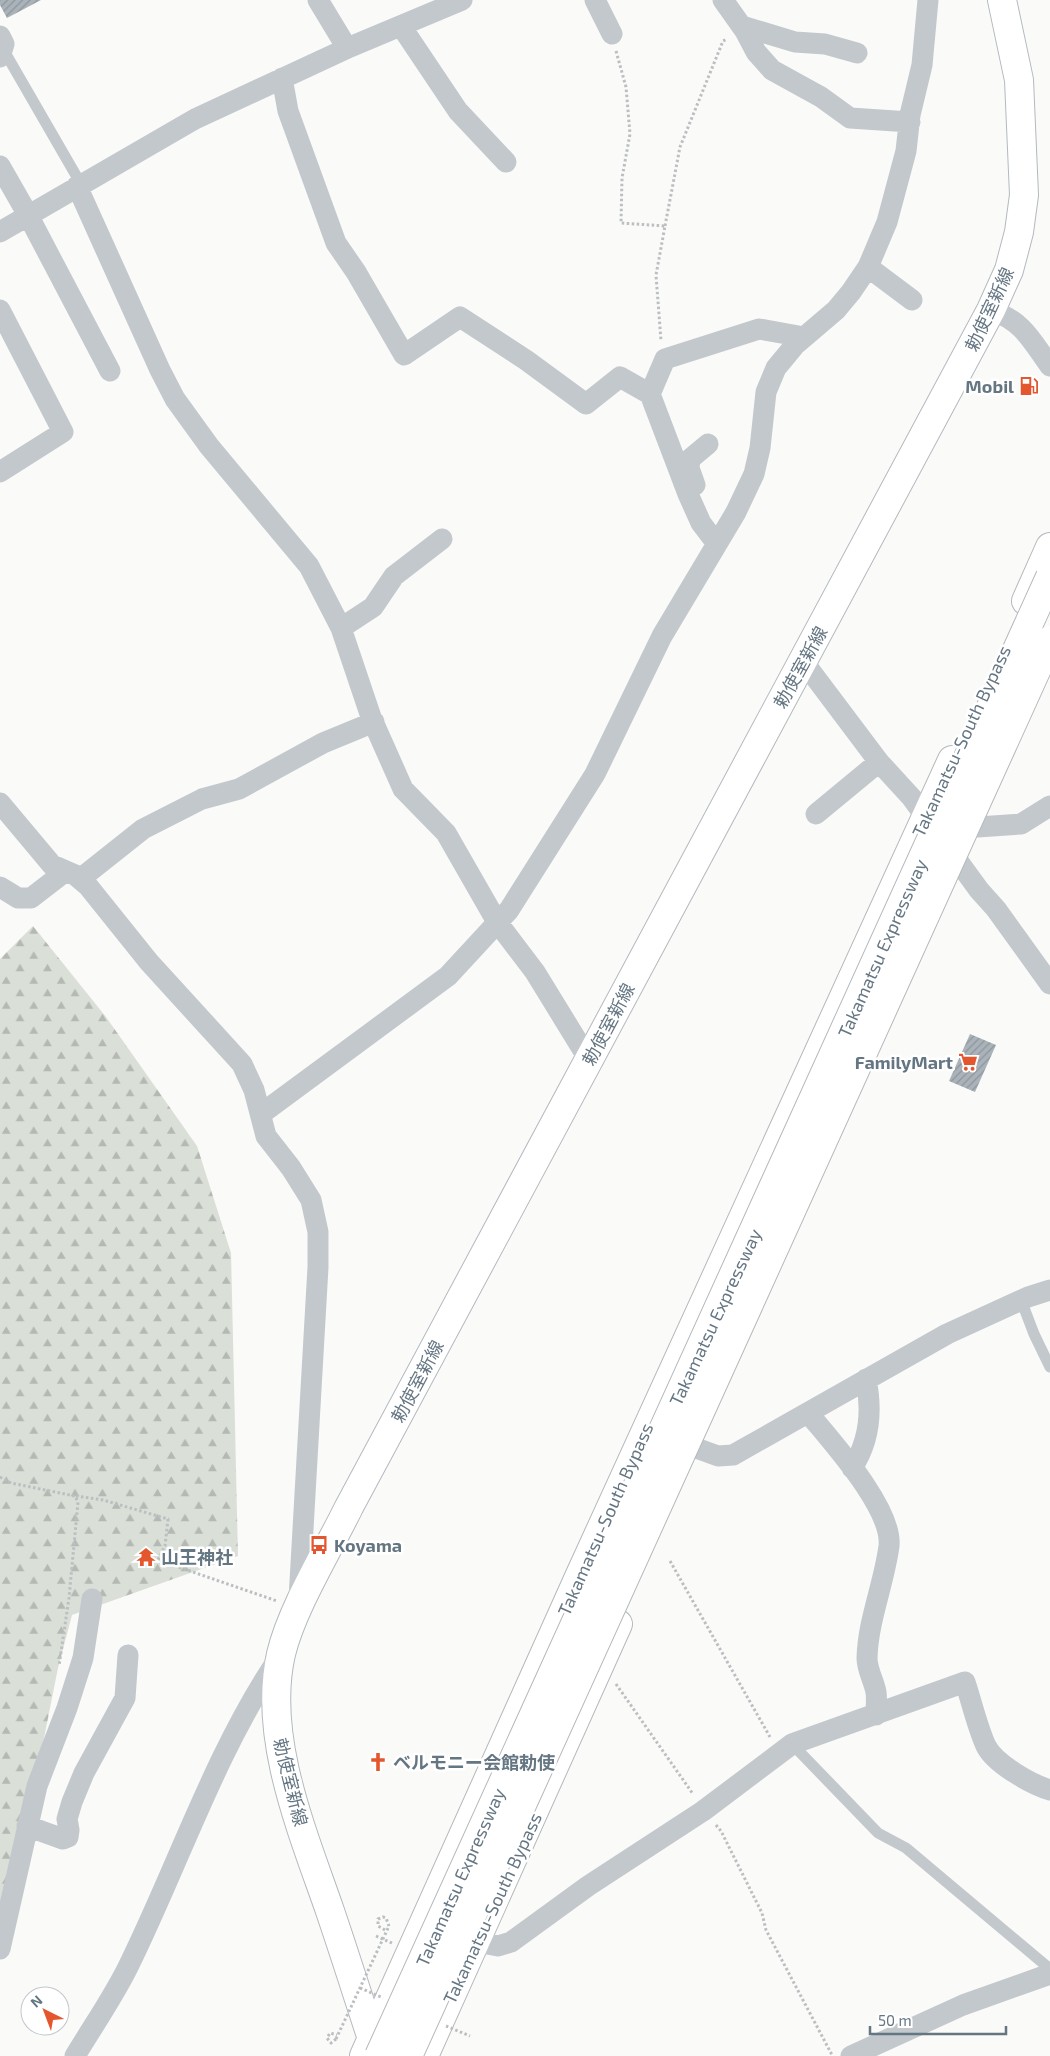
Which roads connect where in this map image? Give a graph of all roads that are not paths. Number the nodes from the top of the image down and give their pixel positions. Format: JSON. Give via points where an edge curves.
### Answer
{"nodes":[{"id":1,"x":318,"y":0,"type":"edge"},
{"id":2,"x":596,"y":0,"type":"edge"},
{"id":3,"x":722,"y":0,"type":"edge"},
{"id":4,"x":928,"y":0,"type":"edge"},
{"id":5,"x":1002,"y":0,"type":"edge"},
{"id":6,"x":452,"y":2,"type":"edge"},
{"id":7,"x":401,"y":26,"type":"junction"},
{"id":8,"x":742,"y":26,"type":"junction"},
{"id":9,"x":612,"y":34,"type":"road end"},
{"id":10,"x":1,"y":47,"type":"edge"},
{"id":11,"x":347,"y":48,"type":"junction"},
{"id":12,"x":857,"y":53,"type":"dead end"},
{"id":13,"x":282,"y":78,"type":"junction"},
{"id":14,"x":910,"y":122,"type":"junction"},
{"id":15,"x":506,"y":162,"type":"dead end"},
{"id":16,"x":0,"y":166,"type":"edge"},
{"id":17,"x":79,"y":185,"type":"junction"},
{"id":18,"x":28,"y":215,"type":"junction"},
{"id":19,"x":0,"y":232,"type":"edge"},
{"id":20,"x":868,"y":268,"type":"junction"},
{"id":21,"x":912,"y":300,"type":"dead end"},
{"id":22,"x":0,"y":310,"type":"edge"},
{"id":23,"x":992,"y":310,"type":"junction"},
{"id":24,"x":804,"y":337,"type":"junction"},
{"id":25,"x":1050,"y":366,"type":"edge"},
{"id":26,"x":110,"y":371,"type":"dead end"},
{"id":27,"x":650,"y":394,"type":"junction"},
{"id":28,"x":708,"y":444,"type":"dead end"},
{"id":29,"x":0,"y":472,"type":"edge"},
{"id":30,"x":720,"y":539,"type":"junction"},
{"id":31,"x":442,"y":540,"type":"dead end"},
{"id":32,"x":1050,"y":547,"type":"edge"},
{"id":33,"x":1050,"y":577,"type":"edge"},
{"id":34,"x":341,"y":628,"type":"junction"},
{"id":35,"x":1050,"y":640,"type":"edge"},
{"id":36,"x":803,"y":661,"type":"junction"},
{"id":37,"x":1050,"y":666,"type":"edge"},
{"id":38,"x":374,"y":722,"type":"junction"},
{"id":39,"x":879,"y":762,"type":"junction"},
{"id":40,"x":0,"y":802,"type":"edge"},
{"id":41,"x":1050,"y":806,"type":"edge"},
{"id":42,"x":816,"y":814,"type":"dead end"},
{"id":43,"x":926,"y":817,"type":"junction"},
{"id":44,"x":978,"y":827,"type":"junction"},
{"id":45,"x":962,"y":866,"type":"junction"},
{"id":46,"x":73,"y":875,"type":"junction"},
{"id":47,"x":0,"y":887,"type":"edge"},
{"id":48,"x":497,"y":922,"type":"junction"},
{"id":49,"x":1050,"y":984,"type":"edge"},
{"id":50,"x":589,"y":1060,"type":"junction"},
{"id":51,"x":261,"y":1114,"type":"junction"},
{"id":52,"x":1050,"y":1290,"type":"edge"},
{"id":53,"x":1022,"y":1300,"type":"junction"},
{"id":54,"x":1050,"y":1367,"type":"edge"},
{"id":55,"x":866,"y":1379,"type":"junction"},
{"id":56,"x":808,"y":1414,"type":"junction"},
{"id":57,"x":696,"y":1448,"type":"junction"},
{"id":58,"x":852,"y":1468,"type":"junction"},
{"id":59,"x":92,"y":1599,"type":"dead end"},
{"id":60,"x":298,"y":1609,"type":"junction"},
{"id":61,"x":282,"y":1654,"type":"junction"},
{"id":62,"x":128,"y":1655,"type":"dead end"},
{"id":63,"x":876,"y":1715,"type":"junction"},
{"id":64,"x":786,"y":1749,"type":"junction"},
{"id":65,"x":1050,"y":1790,"type":"edge"},
{"id":66,"x":27,"y":1826,"type":"junction"},
{"id":67,"x":476,"y":1942,"type":"junction"},
{"id":68,"x":0,"y":1949,"type":"edge"},
{"id":69,"x":1050,"y":1969,"type":"edge"},
{"id":70,"x":1050,"y":1974,"type":"edge"},
{"id":71,"x":373,"y":2052,"type":"edge"},
{"id":72,"x":75,"y":2056,"type":"edge"},
{"id":73,"x":408,"y":2056,"type":"edge"},
{"id":74,"x":424,"y":2056,"type":"edge"},
{"id":75,"x":852,"y":2056,"type":"edge"}],
"edges":[{"from":1,"to":11,"type":"street"},
{"from":2,"to":9,"type":"street"},
{"from":3,"to":8,"type":"street"},
{"from":4,"to":14,"type":"street","via":[[922,65]]},
{"from":5,"to":23,"type":"main road","name":"勅使室新線","via":[[1019,80],[1024,195],[1019,232]]},
{"from":6,"to":7,"type":"street"},
{"from":7,"to":11,"type":"street"},
{"from":7,"to":15,"type":"street","via":[[458,110]]},
{"from":8,"to":12,"type":"street","via":[[795,42],[825,44]]},
{"from":8,"to":14,"type":"street","via":[[772,70],[821,97],[850,118]]},
{"from":10,"to":17,"type":"lane"},
{"from":11,"to":13,"type":"street"},
{"from":13,"to":17,"type":"street","via":[[195,119]]},
{"from":13,"to":27,"type":"street","via":[[288,111],[336,244],[404,355],[460,317],[586,404],[620,377]]},
{"from":14,"to":20,"type":"street","via":[[888,222]]},
{"from":16,"to":18,"type":"street"},
{"from":17,"to":18,"type":"street"},
{"from":17,"to":34,"type":"street","via":[[160,370],[176,399],[209,446],[309,566]]},
{"from":18,"to":19,"type":"street"},
{"from":18,"to":26,"type":"street"},
{"from":20,"to":21,"type":"street"},
{"from":20,"to":24,"type":"street","via":[[836,310]]},
{"from":22,"to":29,"type":"street","via":[[63,432]]},
{"from":23,"to":25,"type":"street","via":[[1010,317],[1022,328]]},
{"from":23,"to":36,"type":"main road","name":"勅使室新線"},
{"from":24,"to":27,"type":"street","via":[[759,329],[665,359]]},
{"from":24,"to":30,"type":"street","via":[[776,368],[766,392],[754,474]]},
{"from":27,"to":30,"type":"street","via":[[688,494],[702,522]]},
{"from":28,"to":30,"type":"street","via":[[690,459],[689,468]]},
{"from":30,"to":48,"type":"street","via":[[662,636],[595,774],[509,910]]},
{"from":31,"to":34,"type":"street","via":[[394,576],[373,607]]},
{"from":32,"to":43,"type":"main road","name":"Takamatsu-South Bypass"},
{"from":33,"to":71,"type":"main road","name":"Takamatsu Expressway","bridge":true},
{"from":34,"to":38,"type":"street"},
{"from":35,"to":73,"type":"main road","name":"Takamatsu Expressway","bridge":true},
{"from":36,"to":39,"type":"street"},
{"from":36,"to":50,"type":"main road","name":"勅使室新線"},
{"from":37,"to":44,"type":"main road","name":"Takamatsu-South Bypass"},
{"from":38,"to":46,"type":"street","via":[[323,743],[239,789],[202,798],[143,829]]},
{"from":38,"to":48,"type":"street","via":[[403,789],[446,833]]},
{"from":39,"to":42,"type":"street"},
{"from":39,"to":43,"type":"street"},
{"from":40,"to":46,"type":"street","via":[[40,852],[52,864]]},
{"from":41,"to":44,"type":"street","via":[[1021,824]]},
{"from":43,"to":45,"type":"street"},
{"from":43,"to":71,"type":"main road","name":"Takamatsu-South Bypass","via":[[579,1577]]},
{"from":44,"to":45,"type":"main road","name":"Takamatsu-South Bypass"},
{"from":45,"to":49,"type":"street"},
{"from":45,"to":57,"type":"main road","name":"Takamatsu-South Bypass"},
{"from":46,"to":47,"type":"street","via":[[31,898],[18,898]]},
{"from":46,"to":51,"type":"street","via":[[88,886],[149,962],[242,1064]]},
{"from":48,"to":50,"type":"street","via":[[535,972]]},
{"from":48,"to":51,"type":"street","via":[[448,976]]},
{"from":50,"to":60,"type":"main road","name":"勅使室新線","via":[[349,1507]]},
{"from":51,"to":60,"type":"street","via":[[266,1136],[312,1200],[318,1232]]},
{"from":52,"to":53,"type":"street"},
{"from":53,"to":54,"type":"lane"},
{"from":53,"to":55,"type":"street","via":[[947,1334]]},
{"from":55,"to":56,"type":"street"},
{"from":55,"to":58,"type":"street","via":[[869,1420],[859,1457]]},
{"from":56,"to":57,"type":"street","via":[[733,1455],[718,1456]]},
{"from":56,"to":58,"type":"street"},
{"from":57,"to":67,"type":"main road","name":"Takamatsu-South Bypass"},
{"from":58,"to":63,"type":"street","via":[[882,1516],[889,1535],[872,1616],[867,1661],[876,1692]]},
{"from":59,"to":66,"type":"street","via":[[82,1658],[37,1786]]},
{"from":60,"to":61,"type":"main road","name":"勅使室新線"},
{"from":61,"to":71,"type":"main road","name":"勅使室新線","via":[[276,1700],[283,1761]]},
{"from":61,"to":72,"type":"street","via":[[264,1680],[216,1772],[129,1967]]},
{"from":62,"to":66,"type":"street","via":[[125,1698],[84,1773],[67,1819],[68,1837],[62,1839]]},
{"from":63,"to":64,"type":"street"},
{"from":63,"to":65,"type":"street","via":[[965,1682],[987,1747],[995,1758],[1037,1786]]},
{"from":64,"to":67,"type":"street","via":[[703,1811],[588,1886],[511,1942],[498,1946]]},
{"from":64,"to":69,"type":"lane","via":[[878,1833],[906,1848]]},
{"from":66,"to":68,"type":"street"},
{"from":67,"to":74,"type":"main road","name":"Takamatsu-South Bypass"},
{"from":70,"to":75,"type":"street","via":[[963,2005]]}]}
